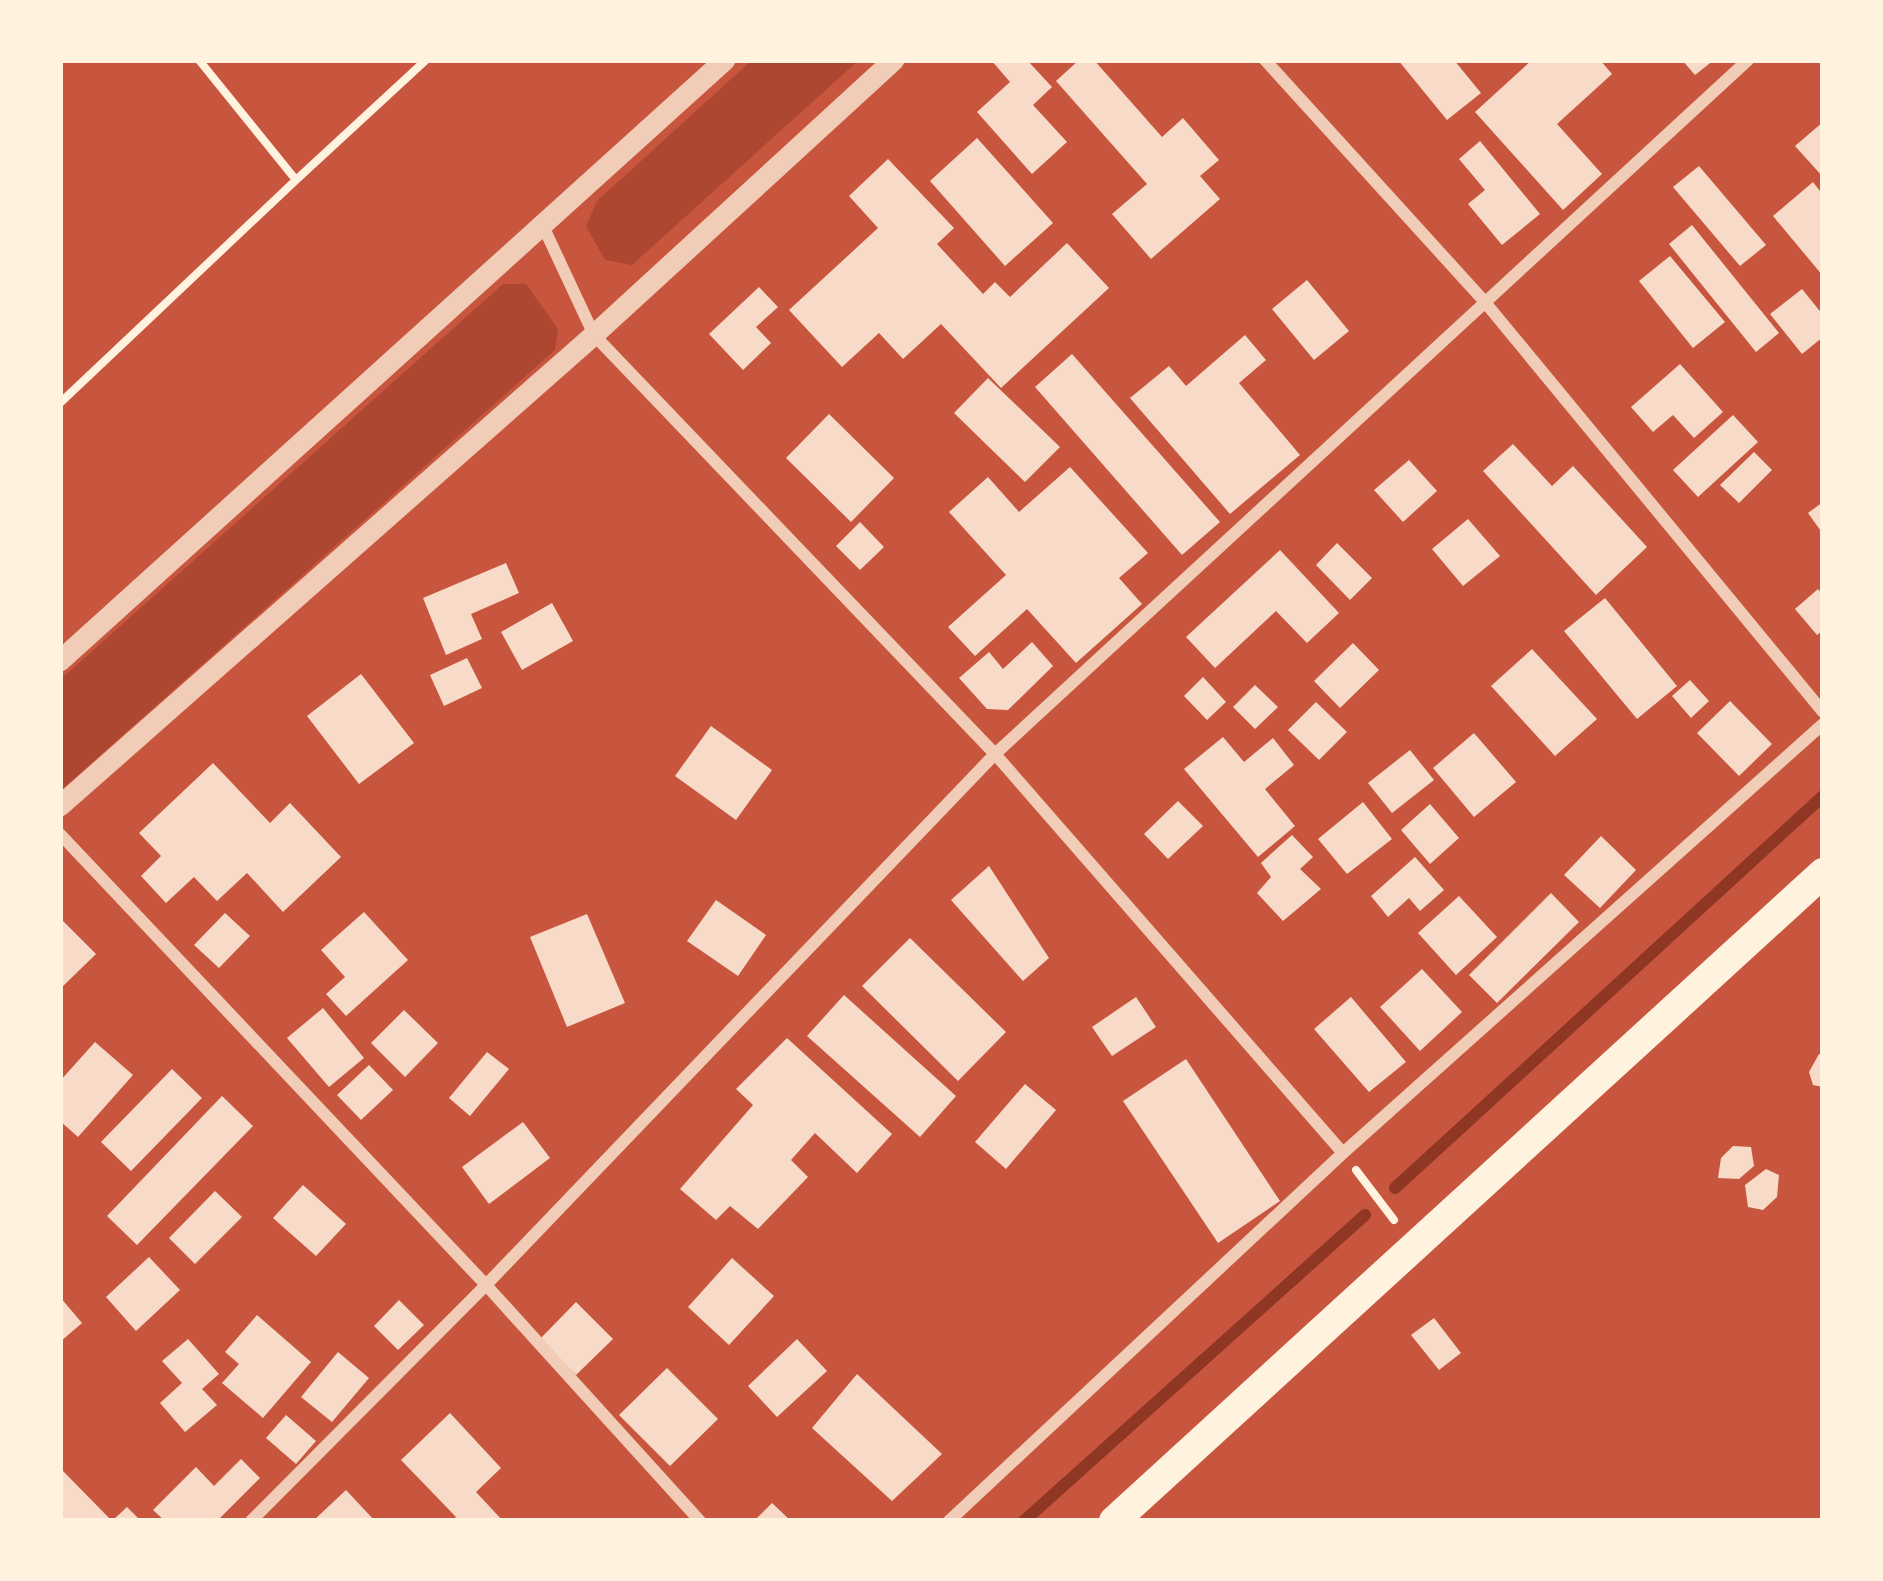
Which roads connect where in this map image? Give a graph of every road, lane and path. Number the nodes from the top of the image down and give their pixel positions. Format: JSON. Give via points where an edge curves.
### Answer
{"nodes":[{"id":1,"x":199,"y":60,"type":"edge"},
{"id":2,"x":426,"y":60,"type":"edge"},
{"id":3,"x":725,"y":60,"type":"edge"},
{"id":4,"x":894,"y":60,"type":"edge"},
{"id":5,"x":1265,"y":60,"type":"edge"},
{"id":6,"x":1748,"y":60,"type":"edge"},
{"id":7,"x":296,"y":180,"type":"junction"},
{"id":8,"x":543,"y":226,"type":"junction"},
{"id":9,"x":1484,"y":302,"type":"junction"},
{"id":10,"x":594,"y":335,"type":"junction"},
{"id":11,"x":60,"y":403,"type":"edge"},
{"id":12,"x":60,"y":661,"type":"edge"},
{"id":13,"x":1823,"y":712,"type":"edge"},
{"id":14,"x":1823,"y":724,"type":"edge"},
{"id":15,"x":994,"y":754,"type":"junction"},
{"id":16,"x":60,"y":806,"type":"edge"},
{"id":17,"x":60,"y":834,"type":"edge"},
{"id":18,"x":1823,"y":873,"type":"edge"},
{"id":19,"x":1343,"y":1154,"type":"junction"},
{"id":20,"x":1413,"y":1245,"type":"junction"},
{"id":21,"x":487,"y":1286,"type":"junction"},
{"id":22,"x":251,"y":1521,"type":"edge"},
{"id":23,"x":700,"y":1521,"type":"edge"},
{"id":24,"x":950,"y":1521,"type":"edge"},
{"id":25,"x":1114,"y":1521,"type":"edge"}],
"edges":[{"from":1,"to":7,"type":"path"},
{"from":2,"to":7,"type":"path"},
{"from":3,"to":8,"type":"street"},
{"from":4,"to":10,"type":"street"},
{"from":5,"to":9,"type":"street"},
{"from":6,"to":9,"type":"street"},
{"from":7,"to":11,"type":"path"},
{"from":8,"to":10,"type":"street"},
{"from":8,"to":12,"type":"street"},
{"from":9,"to":13,"type":"street"},
{"from":9,"to":15,"type":"street"},
{"from":10,"to":15,"type":"street"},
{"from":10,"to":16,"type":"street"},
{"from":14,"to":19,"type":"street"},
{"from":15,"to":19,"type":"street"},
{"from":15,"to":21,"type":"street"},
{"from":17,"to":21,"type":"street"},
{"from":18,"to":20,"type":"main road"},
{"from":19,"to":20,"type":"path"},
{"from":19,"to":24,"type":"street"},
{"from":20,"to":25,"type":"main road"},
{"from":21,"to":22,"type":"street"},
{"from":21,"to":23,"type":"street"}]}
